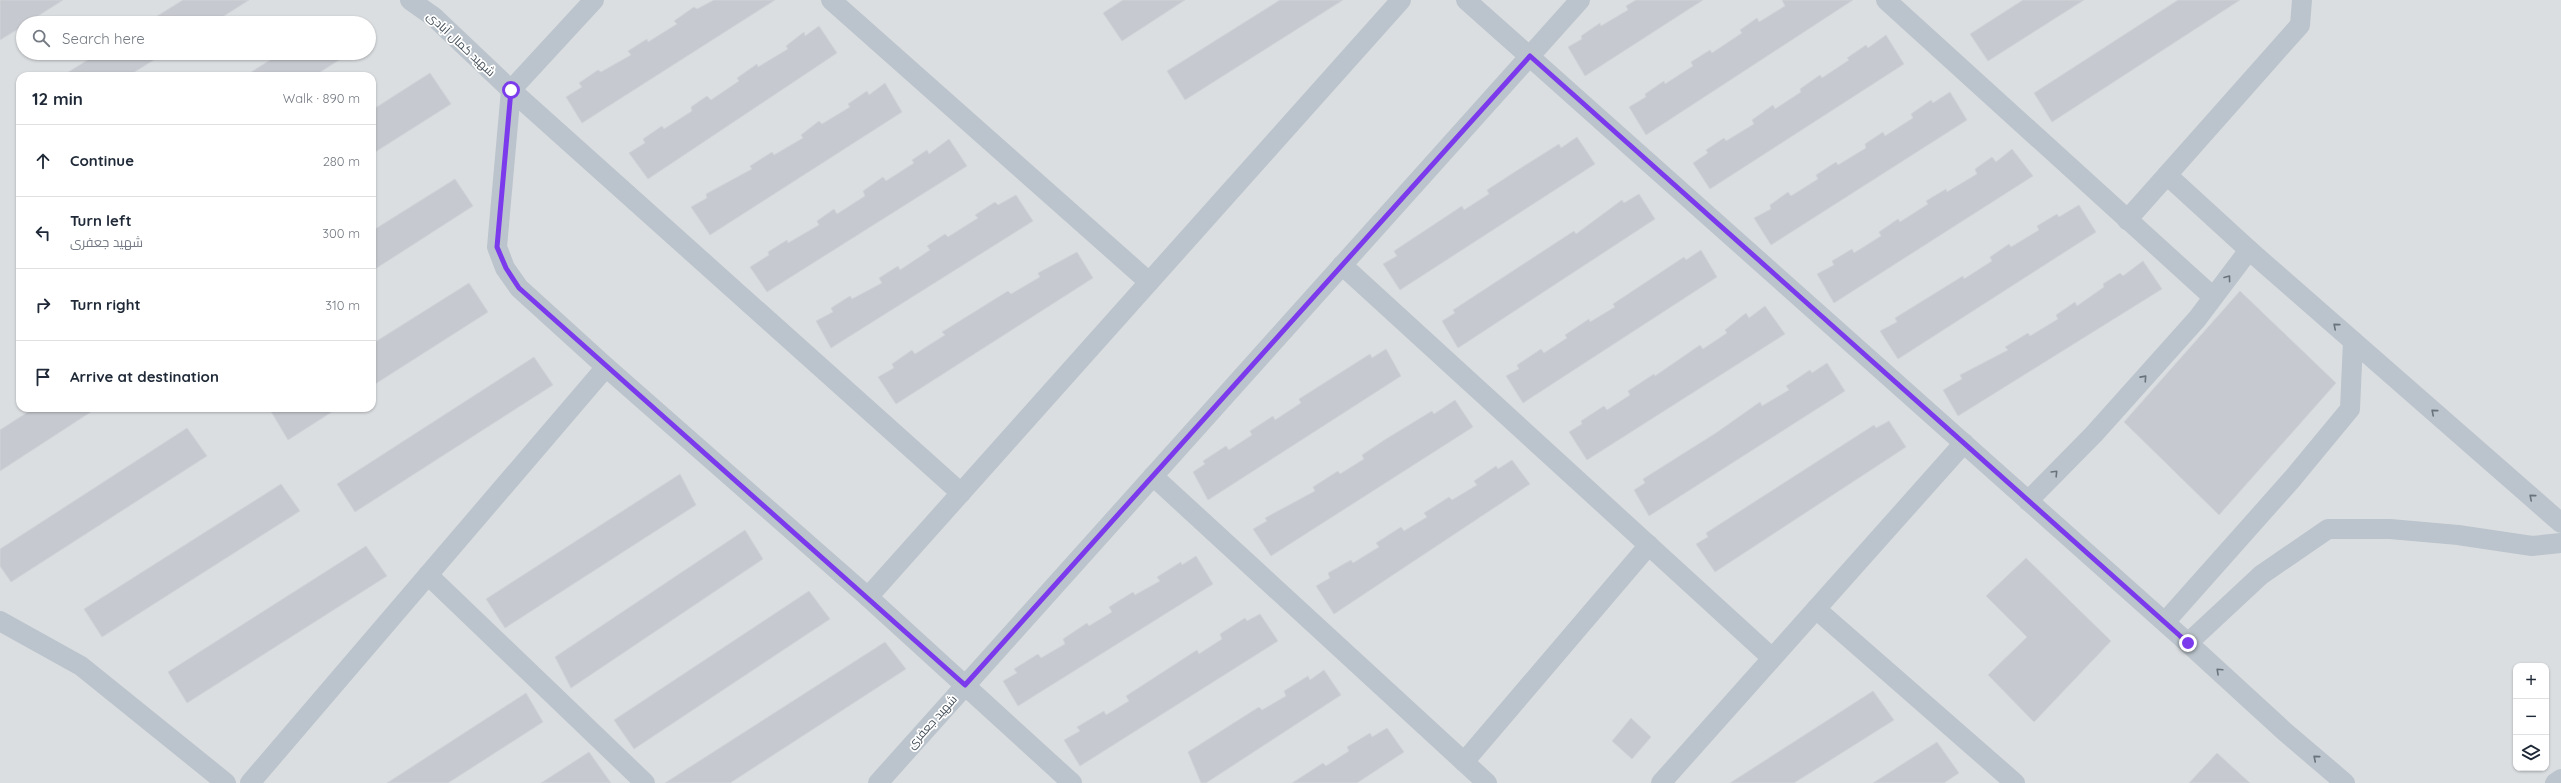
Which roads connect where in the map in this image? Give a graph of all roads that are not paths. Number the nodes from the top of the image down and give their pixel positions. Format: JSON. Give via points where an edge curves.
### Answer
{"nodes":[{"id":1,"x":410,"y":0,"type":"edge"},
{"id":2,"x":594,"y":0,"type":"edge"},
{"id":3,"x":831,"y":0,"type":"edge"},
{"id":4,"x":1401,"y":0,"type":"edge"},
{"id":5,"x":1466,"y":0,"type":"edge"},
{"id":6,"x":1580,"y":0,"type":"edge"},
{"id":7,"x":1886,"y":0,"type":"edge"},
{"id":8,"x":2302,"y":0,"type":"edge"},
{"id":9,"x":1530,"y":56,"type":"junction"},
{"id":10,"x":511,"y":90,"type":"junction"},
{"id":11,"x":2167,"y":175,"type":"junction"},
{"id":12,"x":2128,"y":220,"type":"junction"},
{"id":13,"x":2249,"y":250,"type":"junction"},
{"id":14,"x":1342,"y":265,"type":"junction"},
{"id":15,"x":1150,"y":282,"type":"junction"},
{"id":16,"x":2213,"y":297,"type":"junction"},
{"id":17,"x":2353,"y":341,"type":"junction"},
{"id":18,"x":606,"y":367,"type":"junction"},
{"id":19,"x":1964,"y":443,"type":"junction"},
{"id":20,"x":1152,"y":476,"type":"junction"},
{"id":21,"x":961,"y":494,"type":"junction"},
{"id":22,"x":2028,"y":501,"type":"junction"},
{"id":23,"x":2561,"y":523,"type":"edge"},
{"id":24,"x":2561,"y":543,"type":"edge"},
{"id":25,"x":1650,"y":545,"type":"junction"},
{"id":26,"x":428,"y":575,"type":"junction"},
{"id":27,"x":868,"y":597,"type":"junction"},
{"id":28,"x":1816,"y":609,"type":"junction"},
{"id":29,"x":0,"y":621,"type":"edge"},
{"id":30,"x":2165,"y":622,"type":"junction"},
{"id":31,"x":2188,"y":643,"type":"junction"},
{"id":32,"x":1772,"y":658,"type":"junction"},
{"id":33,"x":965,"y":685,"type":"junction"},
{"id":34,"x":1464,"y":762,"type":"junction"},
{"id":35,"x":2561,"y":780,"type":"edge"},
{"id":36,"x":226,"y":783,"type":"edge"},
{"id":37,"x":250,"y":783,"type":"edge"},
{"id":38,"x":645,"y":783,"type":"edge"},
{"id":39,"x":878,"y":783,"type":"edge"},
{"id":40,"x":1072,"y":783,"type":"edge"},
{"id":41,"x":1487,"y":783,"type":"edge"},
{"id":42,"x":1661,"y":783,"type":"edge"},
{"id":43,"x":2015,"y":783,"type":"edge"},
{"id":44,"x":2345,"y":783,"type":"edge"},
{"id":45,"x":2555,"y":783,"type":"edge"}],
"edges":[{"from":1,"to":10,"type":"street","name":"شهید کمال آبادی","via":[[434,17]]},
{"from":2,"to":10,"type":"street"},
{"from":3,"to":15,"type":"street"},
{"from":4,"to":15,"type":"street"},
{"from":5,"to":9,"type":"street"},
{"from":6,"to":9,"type":"street","name":"شهید جعفری"},
{"from":7,"to":12,"type":"street"},
{"from":8,"to":11,"type":"street","via":[[2300,25]]},
{"from":9,"to":14,"type":"street","name":"شهید جعفری"},
{"from":9,"to":19,"type":"street"},
{"from":10,"to":18,"type":"street","via":[[497,247],[519,288]]},
{"from":10,"to":21,"type":"street","name":"شهید کمال آبادی"},
{"from":11,"to":12,"type":"street"},
{"from":11,"to":13,"type":"street"},
{"from":12,"to":16,"type":"street"},
{"from":16,"to":13,"type":"street","one_way":true},
{"from":17,"to":13,"type":"street","one_way":true},
{"from":14,"to":20,"type":"street","name":"شهید جعفری"},
{"from":14,"to":25,"type":"street"},
{"from":15,"to":21,"type":"street"},
{"from":22,"to":16,"type":"street","one_way":true,"via":[[2099,428]]},
{"from":23,"to":17,"type":"street","one_way":true},
{"from":17,"to":30,"type":"street","via":[[2350,409],[2294,478]]},
{"from":18,"to":26,"type":"street"},
{"from":18,"to":27,"type":"street"},
{"from":19,"to":22,"type":"street"},
{"from":19,"to":28,"type":"street"},
{"from":20,"to":33,"type":"street","name":"شهید جعفری"},
{"from":20,"to":34,"type":"street"},
{"from":21,"to":27,"type":"street"},
{"from":22,"to":30,"type":"street"},
{"from":24,"to":31,"type":"street","via":[[2532,546],[2451,534],[2390,529],[2328,529],[2261,575]]},
{"from":25,"to":32,"type":"street"},
{"from":25,"to":34,"type":"street"},
{"from":26,"to":37,"type":"street"},
{"from":26,"to":38,"type":"street"},
{"from":27,"to":33,"type":"street"},
{"from":28,"to":32,"type":"street"},
{"from":28,"to":43,"type":"street"},
{"from":29,"to":36,"type":"street","via":[[81,666]]},
{"from":30,"to":31,"type":"street"},
{"from":44,"to":31,"type":"street","one_way":true},
{"from":32,"to":42,"type":"street"},
{"from":33,"to":39,"type":"street","name":"شهید جعفری"},
{"from":33,"to":40,"type":"street"},
{"from":34,"to":41,"type":"street"},
{"from":35,"to":45,"type":"street"}]}
